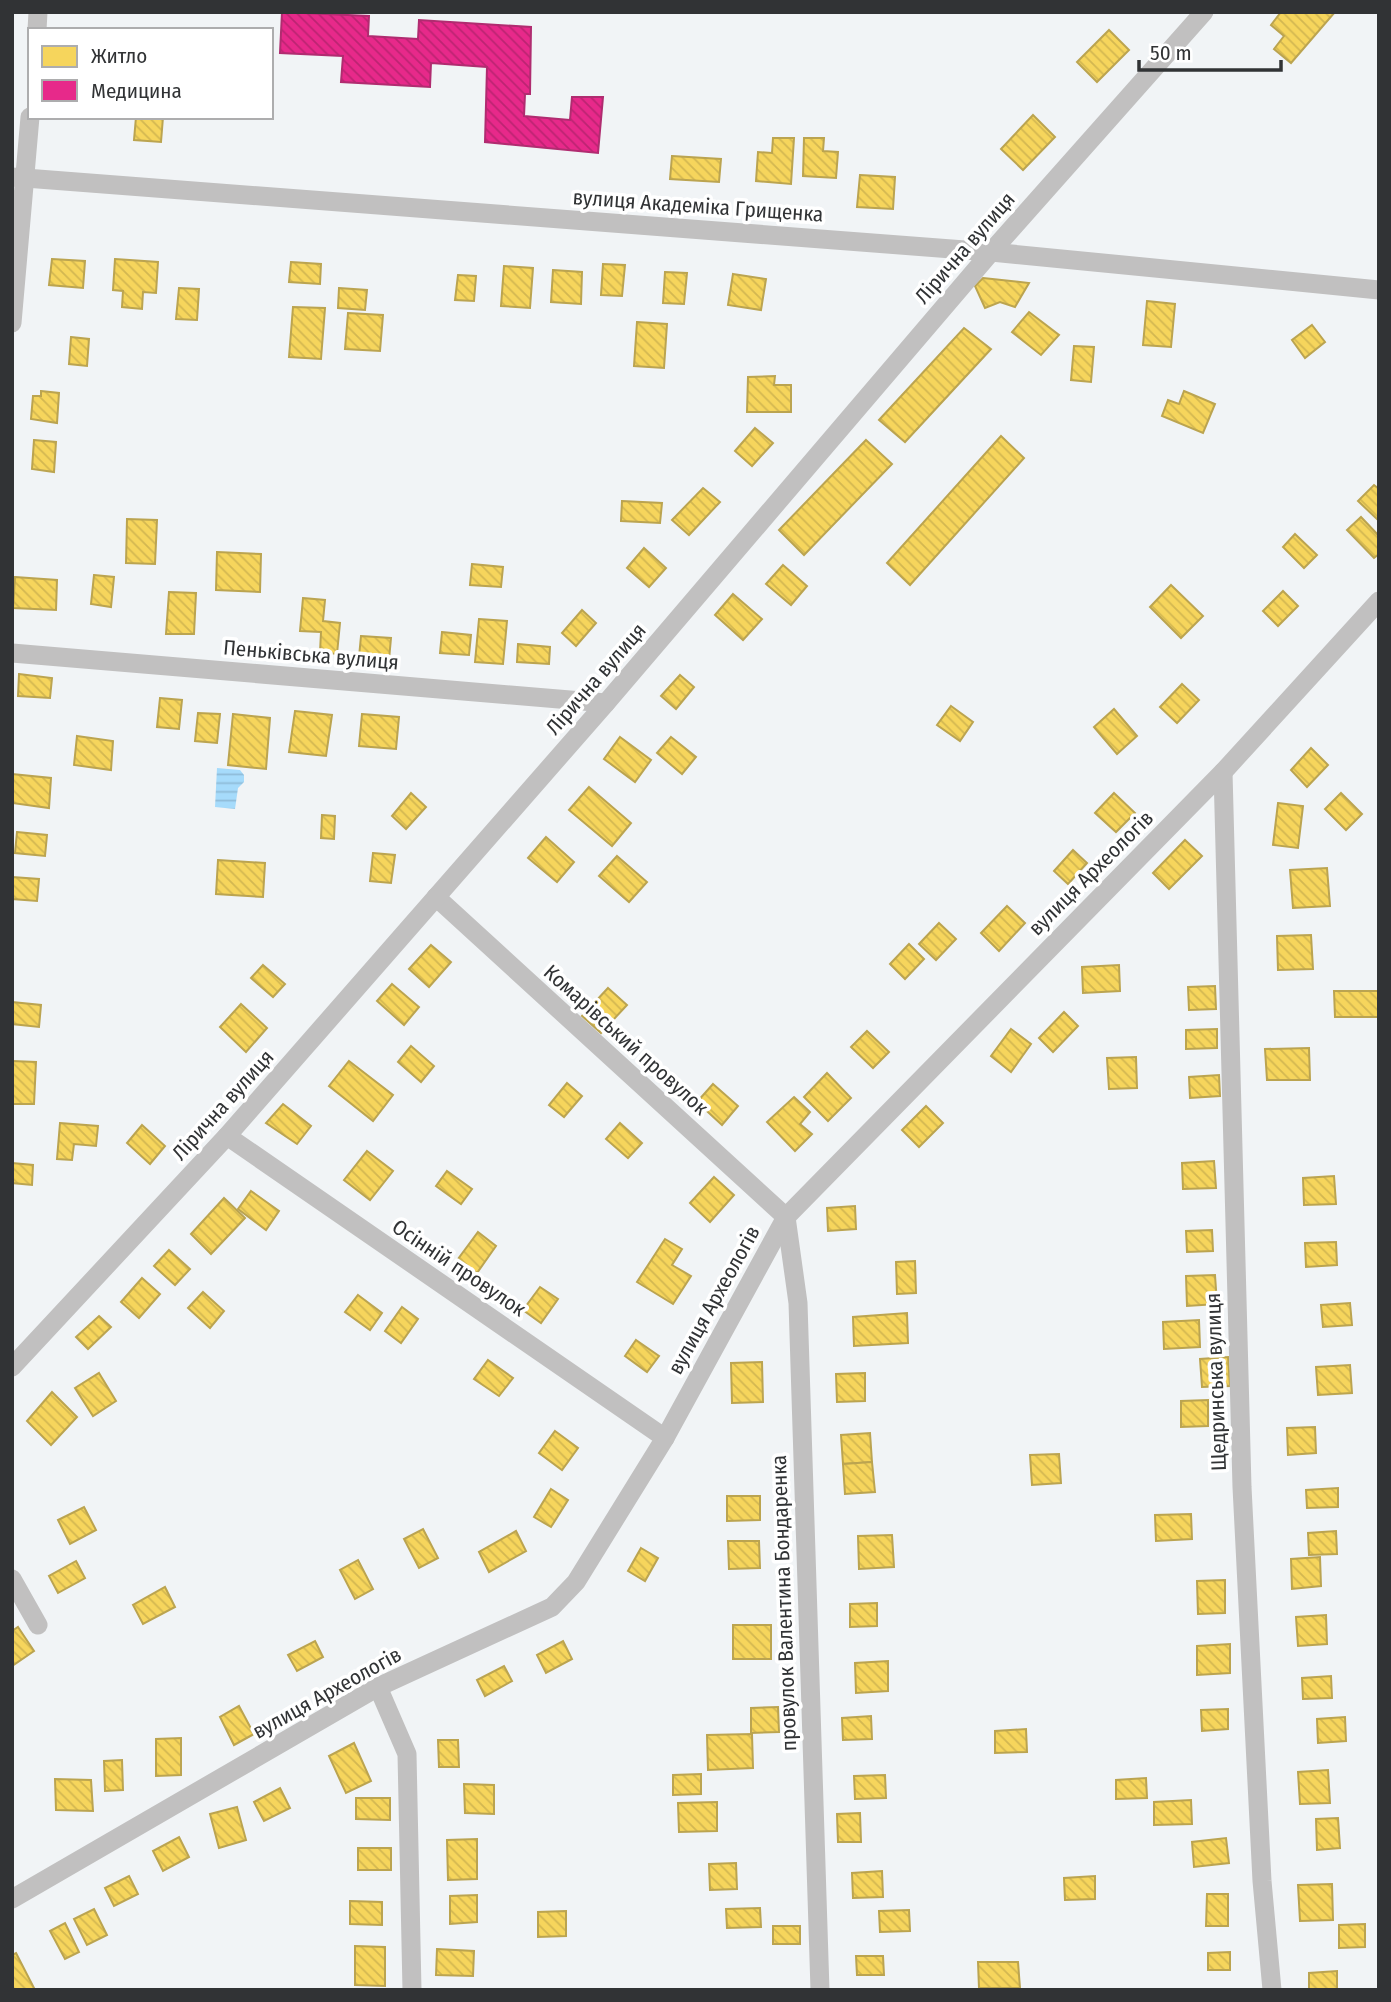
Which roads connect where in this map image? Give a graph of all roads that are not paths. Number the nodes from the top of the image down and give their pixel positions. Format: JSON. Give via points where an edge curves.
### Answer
{"nodes":[{"id":1,"x":1204,"y":12,"type":"edge"},
{"id":2,"x":30,"y":119,"type":"edge"},
{"id":3,"x":19,"y":177,"type":"edge"},
{"id":4,"x":991,"y":252,"type":"junction"},
{"id":5,"x":1377,"y":289,"type":"edge"},
{"id":6,"x":12,"y":323,"type":"edge"},
{"id":7,"x":1379,"y":601,"type":"edge"},
{"id":8,"x":12,"y":653,"type":"edge"},
{"id":9,"x":606,"y":702,"type":"junction"},
{"id":10,"x":1223,"y":772,"type":"junction"},
{"id":11,"x":436,"y":897,"type":"junction"},
{"id":12,"x":227,"y":1136,"type":"junction"},
{"id":13,"x":786,"y":1217,"type":"junction"},
{"id":14,"x":12,"y":1367,"type":"edge"},
{"id":15,"x":665,"y":1438,"type":"junction"},
{"id":16,"x":12,"y":1579,"type":"edge"},
{"id":17,"x":38,"y":1625,"type":"dead end"},
{"id":18,"x":378,"y":1687,"type":"junction"},
{"id":19,"x":12,"y":1899,"type":"edge"},
{"id":20,"x":412,"y":1990,"type":"edge"},
{"id":21,"x":820,"y":1990,"type":"edge"},
{"id":22,"x":1272,"y":1990,"type":"edge"}],
"edges":[{"from":1,"to":4,"type":"street","name":"Лірична вулиця"},
{"from":2,"to":3,"type":"street"},
{"from":3,"to":4,"type":"street","name":"вулиця Академіка Грищенка"},
{"from":3,"to":6,"type":"street"},
{"from":4,"to":5,"type":"street","name":"вулиця Академіка Грищенка"},
{"from":4,"to":9,"type":"street","name":"Лірична вулиця"},
{"from":7,"to":10,"type":"street","name":"вулиця Археологів"},
{"from":8,"to":9,"type":"street","name":"Пеньківська вулиця"},
{"from":9,"to":11,"type":"street","name":"Лірична вулиця"},
{"from":10,"to":13,"type":"street","name":"вулиця Археологів"},
{"from":10,"to":22,"type":"street","name":"Щедринська вулиця","via":[[1242,1487]]},
{"from":11,"to":12,"type":"street","name":"Лірична вулиця"},
{"from":11,"to":13,"type":"street","name":"Комарівський провулок"},
{"from":12,"to":14,"type":"street","name":"Лірична вулиця"},
{"from":12,"to":15,"type":"street","name":"Осінній провулок"},
{"from":13,"to":15,"type":"street","name":"вулиця Археологів"},
{"from":13,"to":21,"type":"street","name":"провулок Валентина Бондаренка","via":[[797,1303]]},
{"from":15,"to":18,"type":"street","name":"вулиця Археологів","via":[[576,1582],[552,1607]]},
{"from":16,"to":17,"type":"street"},
{"from":18,"to":19,"type":"street","name":"вулиця Археологів"},
{"from":18,"to":20,"type":"street","via":[[407,1754]]}]}
